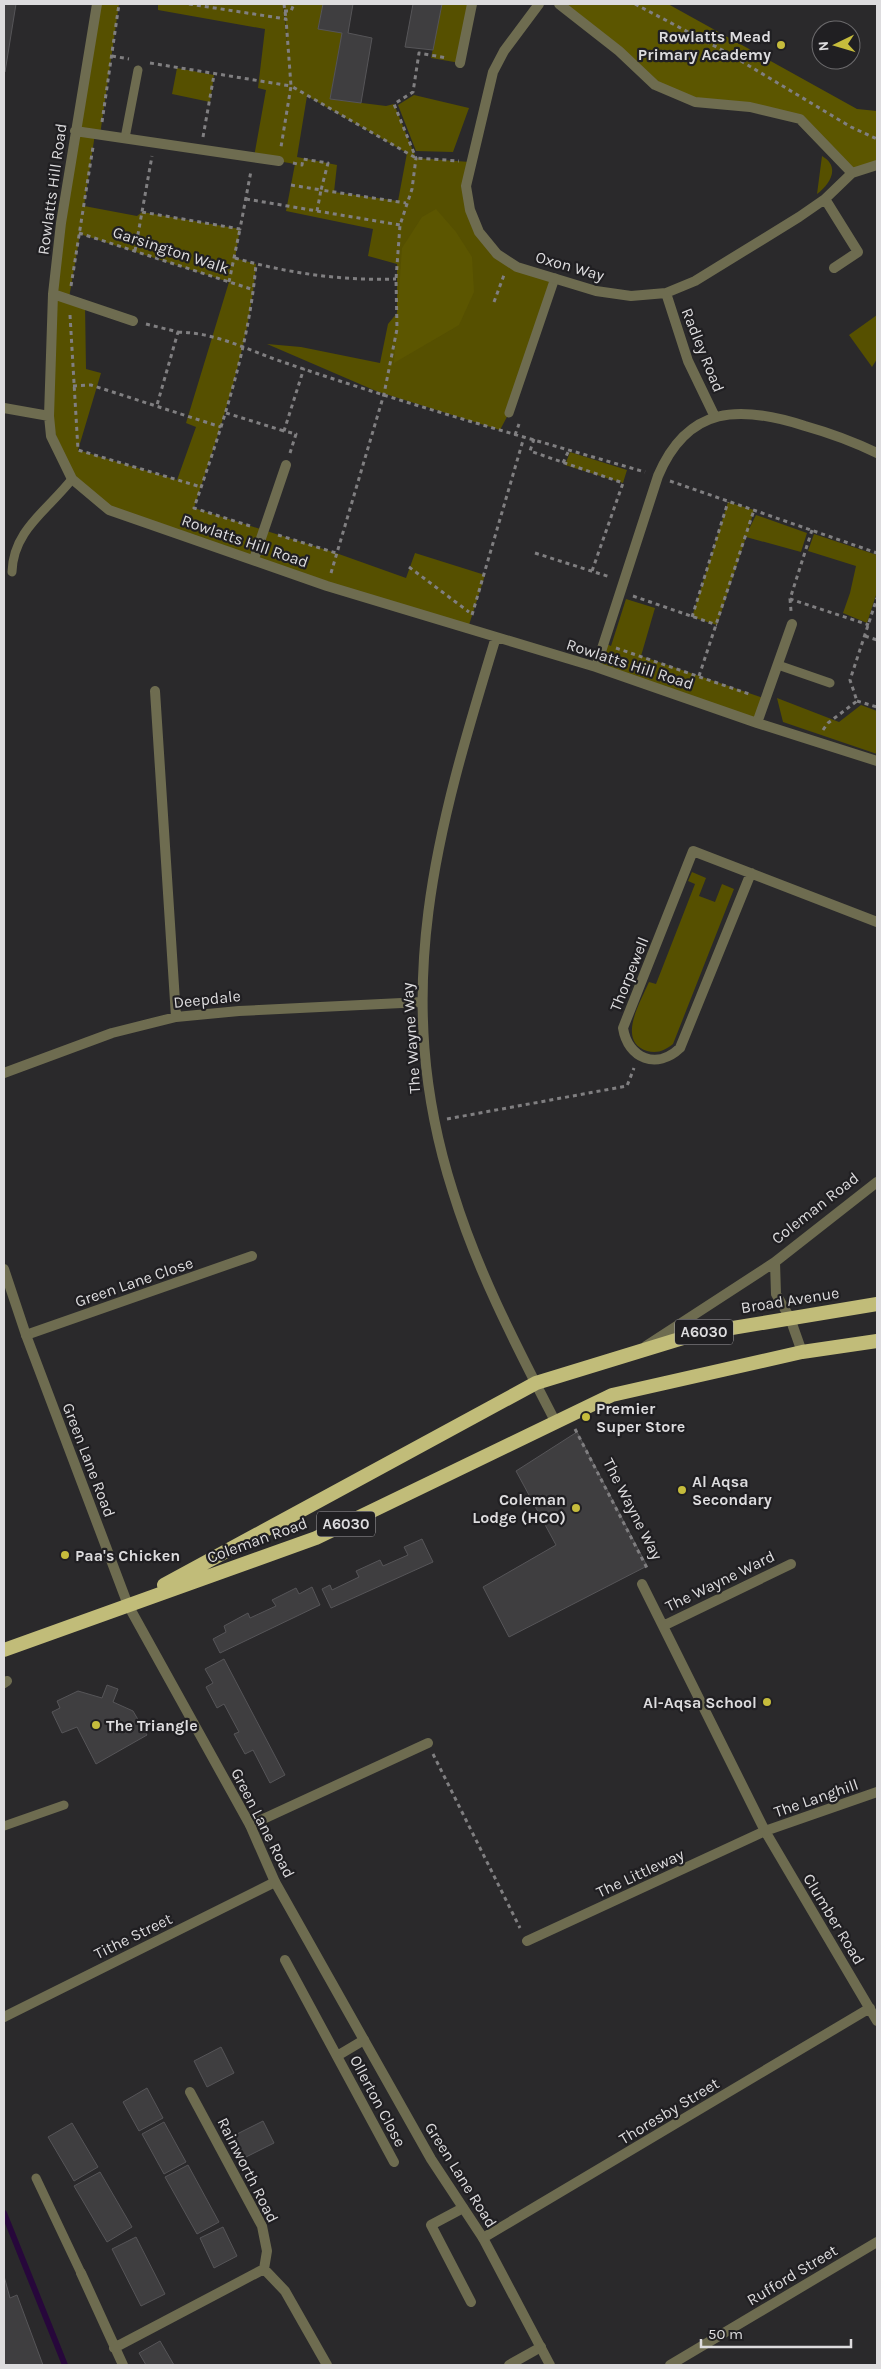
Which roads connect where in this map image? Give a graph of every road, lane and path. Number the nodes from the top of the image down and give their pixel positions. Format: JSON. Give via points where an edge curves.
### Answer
{"nodes":[{"id":1,"x":97,"y":4,"type":"edge"},
{"id":2,"x":119,"y":4,"type":"edge"},
{"id":3,"x":189,"y":4,"type":"edge"},
{"id":4,"x":284,"y":4,"type":"edge"},
{"id":5,"x":294,"y":4,"type":"edge"},
{"id":6,"x":472,"y":4,"type":"edge"},
{"id":7,"x":538,"y":4,"type":"edge"},
{"id":8,"x":559,"y":4,"type":"edge"},
{"id":9,"x":636,"y":4,"type":"edge"},
{"id":10,"x":284,"y":11,"type":"junction"},
{"id":11,"x":286,"y":19,"type":"junction"},
{"id":12,"x":112,"y":56,"type":"junction"},
{"id":13,"x":130,"y":60,"type":"dead end"},
{"id":14,"x":460,"y":61,"type":"joint"},
{"id":15,"x":149,"y":63,"type":"dead end"},
{"id":16,"x":138,"y":70,"type":"dead end"},
{"id":17,"x":214,"y":75,"type":"junction"},
{"id":18,"x":291,"y":86,"type":"junction"},
{"id":19,"x":75,"y":131,"type":"junction"},
{"id":20,"x":98,"y":134,"type":"junction"},
{"id":21,"x":125,"y":138,"type":"junction"},
{"id":22,"x":877,"y":139,"type":"edge"},
{"id":23,"x":155,"y":143,"type":"junction"},
{"id":24,"x":201,"y":150,"type":"junction"},
{"id":25,"x":254,"y":157,"type":"junction"},
{"id":26,"x":416,"y":158,"type":"junction"},
{"id":27,"x":279,"y":161,"type":"junction"},
{"id":28,"x":470,"y":162,"type":"junction"},
{"id":29,"x":877,"y":165,"type":"edge"},
{"id":30,"x":852,"y":173,"type":"junction"},
{"id":31,"x":291,"y":185,"type":"dead end"},
{"id":32,"x":321,"y":190,"type":"junction"},
{"id":33,"x":246,"y":199,"type":"junction"},
{"id":34,"x":824,"y":199,"type":"junction"},
{"id":35,"x":406,"y":203,"type":"junction"},
{"id":36,"x":317,"y":211,"type":"junction"},
{"id":37,"x":142,"y":212,"type":"junction"},
{"id":38,"x":400,"y":225,"type":"junction"},
{"id":39,"x":240,"y":229,"type":"junction"},
{"id":40,"x":79,"y":233,"type":"junction"},
{"id":41,"x":135,"y":251,"type":"junction"},
{"id":42,"x":235,"y":258,"type":"junction"},
{"id":43,"x":509,"y":262,"type":"junction"},
{"id":44,"x":256,"y":264,"type":"junction"},
{"id":45,"x":834,"y":268,"type":"dead end"},
{"id":46,"x":555,"y":278,"type":"junction"},
{"id":47,"x":396,"y":279,"type":"junction"},
{"id":48,"x":229,"y":282,"type":"junction"},
{"id":49,"x":254,"y":290,"type":"junction"},
{"id":50,"x":666,"y":292,"type":"junction"},
{"id":51,"x":53,"y":294,"type":"junction"},
{"id":52,"x":69,"y":299,"type":"junction"},
{"id":53,"x":494,"y":302,"type":"dead end"},
{"id":54,"x":133,"y":321,"type":"joint"},
{"id":55,"x":178,"y":332,"type":"junction"},
{"id":56,"x":244,"y":346,"type":"junction"},
{"id":57,"x":304,"y":368,"type":"junction"},
{"id":58,"x":73,"y":386,"type":"junction"},
{"id":59,"x":384,"y":394,"type":"junction"},
{"id":60,"x":157,"y":406,"type":"junction"},
{"id":61,"x":4,"y":408,"type":"edge"},
{"id":62,"x":226,"y":413,"type":"junction"},
{"id":63,"x":509,"y":413,"type":"dead end"},
{"id":64,"x":49,"y":416,"type":"junction"},
{"id":65,"x":715,"y":417,"type":"junction"},
{"id":66,"x":519,"y":423,"type":"dead end"},
{"id":67,"x":222,"y":427,"type":"junction"},
{"id":68,"x":284,"y":431,"type":"junction"},
{"id":69,"x":515,"y":435,"type":"junction"},
{"id":70,"x":524,"y":436,"type":"junction"},
{"id":71,"x":534,"y":439,"type":"junction"},
{"id":72,"x":569,"y":450,"type":"junction"},
{"id":73,"x":877,"y":452,"type":"edge"},
{"id":74,"x":563,"y":463,"type":"junction"},
{"id":75,"x":286,"y":465,"type":"joint"},
{"id":76,"x":658,"y":476,"type":"junction"},
{"id":77,"x":72,"y":479,"type":"junction"},
{"id":78,"x":201,"y":487,"type":"junction"},
{"id":79,"x":728,"y":502,"type":"junction"},
{"id":80,"x":754,"y":510,"type":"junction"},
{"id":81,"x":264,"y":530,"type":"junction"},
{"id":82,"x":812,"y":530,"type":"junction"},
{"id":83,"x":336,"y":553,"type":"junction"},
{"id":84,"x":535,"y":553,"type":"dead end"},
{"id":85,"x":877,"y":553,"type":"edge"},
{"id":86,"x":254,"y":559,"type":"junction"},
{"id":87,"x":410,"y":568,"type":"dead end"},
{"id":88,"x":592,"y":571,"type":"junction"},
{"id":89,"x":12,"y":572,"type":"dead end"},
{"id":90,"x":624,"y":581,"type":"junction"},
{"id":91,"x":327,"y":586,"type":"junction"},
{"id":92,"x":620,"y":592,"type":"junction"},
{"id":93,"x":877,"y":598,"type":"edge"},
{"id":94,"x":472,"y":614,"type":"junction"},
{"id":95,"x":692,"y":617,"type":"junction"},
{"id":96,"x":792,"y":624,"type":"dead end"},
{"id":97,"x":717,"y":625,"type":"junction"},
{"id":98,"x":868,"y":626,"type":"junction"},
{"id":99,"x":468,"y":628,"type":"junction"},
{"id":100,"x":865,"y":636,"type":"junction"},
{"id":101,"x":496,"y":637,"type":"junction"},
{"id":102,"x":877,"y":640,"type":"edge"},
{"id":103,"x":604,"y":643,"type":"junction"},
{"id":104,"x":778,"y":665,"type":"junction"},
{"id":105,"x":596,"y":667,"type":"junction"},
{"id":106,"x":698,"y":676,"type":"junction"},
{"id":107,"x":830,"y":683,"type":"dead end"},
{"id":108,"x":155,"y":690,"type":"dead end"},
{"id":109,"x":766,"y":700,"type":"junction"},
{"id":110,"x":857,"y":701,"type":"junction"},
{"id":111,"x":877,"y":707,"type":"edge"},
{"id":112,"x":756,"y":723,"type":"junction"},
{"id":113,"x":815,"y":741,"type":"junction"},
{"id":114,"x":877,"y":761,"type":"edge"},
{"id":115,"x":751,"y":873,"type":"junction"},
{"id":116,"x":877,"y":922,"type":"edge"},
{"id":117,"x":422,"y":1002,"type":"junction"},
{"id":118,"x":176,"y":1017,"type":"junction"},
{"id":119,"x":639,"y":1056,"type":"junction"},
{"id":120,"x":4,"y":1074,"type":"edge"},
{"id":121,"x":434,"y":1121,"type":"junction"},
{"id":122,"x":877,"y":1182,"type":"edge"},
{"id":123,"x":252,"y":1256,"type":"dead end"},
{"id":124,"x":775,"y":1262,"type":"junction"},
{"id":125,"x":4,"y":1269,"type":"edge"},
{"id":126,"x":877,"y":1304,"type":"edge"},
{"id":127,"x":790,"y":1318,"type":"junction"},
{"id":128,"x":26,"y":1336,"type":"junction"},
{"id":129,"x":877,"y":1341,"type":"edge"},
{"id":130,"x":636,"y":1352,"type":"junction"},
{"id":131,"x":802,"y":1352,"type":"junction"},
{"id":132,"x":536,"y":1382,"type":"junction"},
{"id":133,"x":562,"y":1418,"type":"junction"},
{"id":134,"x":791,"y":1564,"type":"dead end"},
{"id":135,"x":642,"y":1584,"type":"joint"},
{"id":136,"x":128,"y":1605,"type":"junction"},
{"id":137,"x":663,"y":1626,"type":"junction"},
{"id":138,"x":4,"y":1650,"type":"edge"},
{"id":139,"x":428,"y":1743,"type":"joint"},
{"id":140,"x":877,"y":1792,"type":"edge"},
{"id":141,"x":64,"y":1805,"type":"dead end"},
{"id":142,"x":250,"y":1825,"type":"junction"},
{"id":143,"x":4,"y":1826,"type":"edge"},
{"id":144,"x":765,"y":1831,"type":"junction"},
{"id":145,"x":275,"y":1882,"type":"junction"},
{"id":146,"x":527,"y":1941,"type":"joint"},
{"id":147,"x":285,"y":1960,"type":"dead end"},
{"id":148,"x":870,"y":2008,"type":"junction"},
{"id":149,"x":4,"y":2017,"type":"edge"},
{"id":150,"x":877,"y":2021,"type":"edge"},
{"id":151,"x":364,"y":2040,"type":"junction"},
{"id":152,"x":337,"y":2056,"type":"junction"},
{"id":153,"x":190,"y":2092,"type":"dead end"},
{"id":154,"x":394,"y":2162,"type":"dead end"},
{"id":155,"x":36,"y":2178,"type":"dead end"},
{"id":156,"x":463,"y":2208,"type":"junction"},
{"id":157,"x":483,"y":2238,"type":"junction"},
{"id":158,"x":877,"y":2242,"type":"edge"},
{"id":159,"x":264,"y":2269,"type":"junction"},
{"id":160,"x":81,"y":2273,"type":"joint"},
{"id":161,"x":471,"y":2302,"type":"dead end"},
{"id":162,"x":541,"y":2347,"type":"junction"},
{"id":163,"x":114,"y":2348,"type":"junction"},
{"id":164,"x":123,"y":2365,"type":"edge"},
{"id":165,"x":327,"y":2365,"type":"edge"},
{"id":166,"x":509,"y":2365,"type":"edge"},
{"id":167,"x":550,"y":2365,"type":"edge"},
{"id":168,"x":670,"y":2365,"type":"edge"}],
"edges":[{"from":1,"to":19,"type":"street","name":"Rowlatts Hill Road"},
{"from":2,"to":12,"type":"path"},
{"from":3,"to":11,"type":"path"},
{"from":4,"to":10,"type":"path"},
{"from":5,"to":10,"type":"path","via":[[291,11]]},
{"from":6,"to":14,"type":"street"},
{"from":7,"to":28,"type":"street","name":"Oxon Way","via":[[493,72]]},
{"from":8,"to":30,"type":"street","via":[[619,50],[655,85],[694,102],[750,107],[800,119]]},
{"from":9,"to":22,"type":"path","via":[[726,52],[820,110]]},
{"from":10,"to":11,"type":"path"},
{"from":11,"to":18,"type":"path"},
{"from":12,"to":13,"type":"path"},
{"from":12,"to":20,"type":"path"},
{"from":14,"to":26,"type":"path","via":[[419,53],[413,92],[394,104]]},
{"from":15,"to":17,"type":"path"},
{"from":16,"to":21,"type":"lane"},
{"from":17,"to":18,"type":"path"},
{"from":17,"to":24,"type":"path"},
{"from":18,"to":26,"type":"path"},
{"from":18,"to":27,"type":"path"},
{"from":19,"to":20,"type":"street"},
{"from":19,"to":51,"type":"street","name":"Rowlatts Hill Road"},
{"from":20,"to":21,"type":"street"},
{"from":20,"to":40,"type":"path"},
{"from":21,"to":23,"type":"street"},
{"from":23,"to":24,"type":"street"},
{"from":23,"to":37,"type":"path"},
{"from":24,"to":25,"type":"street"},
{"from":25,"to":27,"type":"street"},
{"from":25,"to":33,"type":"path"},
{"from":26,"to":28,"type":"path"},
{"from":26,"to":35,"type":"path","via":[[412,189]]},
{"from":27,"to":32,"type":"path","via":[[302,165],[303,159],[328,163]]},
{"from":28,"to":43,"type":"street","name":"Oxon Way","via":[[466,186],[474,222],[487,244]]},
{"from":29,"to":30,"type":"street","name":"Oxon Way"},
{"from":30,"to":34,"type":"street","name":"Oxon Way"},
{"from":31,"to":32,"type":"path"},
{"from":32,"to":35,"type":"path"},
{"from":32,"to":36,"type":"path"},
{"from":33,"to":36,"type":"path"},
{"from":33,"to":39,"type":"path"},
{"from":34,"to":45,"type":"street","via":[[858,252]]},
{"from":34,"to":50,"type":"street","name":"Oxon Way","via":[[695,281]]},
{"from":35,"to":38,"type":"path"},
{"from":36,"to":38,"type":"path"},
{"from":37,"to":39,"type":"path"},
{"from":37,"to":41,"type":"path"},
{"from":38,"to":47,"type":"path"},
{"from":39,"to":42,"type":"path"},
{"from":40,"to":41,"type":"path","name":"Garsington Walk"},
{"from":40,"to":52,"type":"path"},
{"from":41,"to":48,"type":"path","name":"Garsington Walk"},
{"from":42,"to":44,"type":"path"},
{"from":42,"to":48,"type":"path"},
{"from":43,"to":46,"type":"street","name":"Oxon Way"},
{"from":43,"to":53,"type":"path"},
{"from":44,"to":47,"type":"path","via":[[344,279]]},
{"from":44,"to":49,"type":"path"},
{"from":46,"to":50,"type":"street","name":"Oxon Way","via":[[596,291],[632,296]]},
{"from":46,"to":63,"type":"lane"},
{"from":47,"to":59,"type":"path","via":[[397,329]]},
{"from":48,"to":49,"type":"path","name":"Garsington Walk"},
{"from":49,"to":56,"type":"path"},
{"from":50,"to":65,"type":"street","name":"Radley Road","via":[[688,361]]},
{"from":51,"to":52,"type":"street"},
{"from":51,"to":64,"type":"street","name":"Rowlatts Hill Road"},
{"from":52,"to":54,"type":"street"},
{"from":52,"to":58,"type":"path"},
{"from":54,"to":55,"type":"path"},
{"from":55,"to":56,"type":"path","via":[[198,333]]},
{"from":55,"to":60,"type":"path"},
{"from":56,"to":57,"type":"path"},
{"from":56,"to":62,"type":"path"},
{"from":57,"to":59,"type":"path"},
{"from":57,"to":68,"type":"path"},
{"from":58,"to":60,"type":"path","via":[[91,385]]},
{"from":58,"to":78,"type":"path","via":[[78,450]]},
{"from":59,"to":69,"type":"path"},
{"from":59,"to":83,"type":"path"},
{"from":60,"to":67,"type":"path"},
{"from":61,"to":64,"type":"street"},
{"from":62,"to":67,"type":"path"},
{"from":62,"to":68,"type":"path"},
{"from":64,"to":77,"type":"street","name":"Rowlatts Hill Road","via":[[51,436]]},
{"from":65,"to":73,"type":"street","via":[[754,413],[778,417]]},
{"from":65,"to":76,"type":"street","via":[[680,440]]},
{"from":66,"to":69,"type":"path"},
{"from":67,"to":78,"type":"path"},
{"from":68,"to":75,"type":"path","via":[[296,434]]},
{"from":69,"to":70,"type":"path"},
{"from":70,"to":71,"type":"path"},
{"from":70,"to":94,"type":"path"},
{"from":71,"to":72,"type":"path"},
{"from":71,"to":74,"type":"path","via":[[530,451]]},
{"from":72,"to":74,"type":"path"},
{"from":72,"to":76,"type":"path"},
{"from":74,"to":88,"type":"path","via":[[623,483]]},
{"from":75,"to":81,"type":"street"},
{"from":76,"to":79,"type":"path"},
{"from":76,"to":90,"type":"street"},
{"from":77,"to":86,"type":"street","name":"Rowlatts Hill Road","via":[[109,510]]},
{"from":77,"to":89,"type":"lane","via":[[20,537],[12,560]]},
{"from":78,"to":81,"type":"path","via":[[194,508]]},
{"from":79,"to":80,"type":"path"},
{"from":79,"to":95,"type":"path"},
{"from":80,"to":82,"type":"path"},
{"from":80,"to":97,"type":"path"},
{"from":81,"to":83,"type":"path"},
{"from":81,"to":86,"type":"street"},
{"from":82,"to":85,"type":"path"},
{"from":82,"to":98,"type":"path","via":[[790,599]]},
{"from":83,"to":91,"type":"path"},
{"from":84,"to":88,"type":"path"},
{"from":86,"to":91,"type":"street","name":"Rowlatts Hill Road"},
{"from":87,"to":94,"type":"path"},
{"from":88,"to":90,"type":"path"},
{"from":90,"to":92,"type":"street"},
{"from":91,"to":99,"type":"street","name":"Rowlatts Hill Road"},
{"from":92,"to":95,"type":"path"},
{"from":92,"to":103,"type":"street"},
{"from":93,"to":98,"type":"path"},
{"from":94,"to":99,"type":"path"},
{"from":95,"to":97,"type":"path"},
{"from":96,"to":104,"type":"street"},
{"from":97,"to":106,"type":"path"},
{"from":98,"to":100,"type":"path"},
{"from":99,"to":101,"type":"street","name":"Rowlatts Hill Road"},
{"from":100,"to":102,"type":"path"},
{"from":100,"to":110,"type":"path","via":[[850,680]]},
{"from":101,"to":105,"type":"street","name":"Rowlatts Hill Road"},
{"from":101,"to":117,"type":"street","name":"The Wayne Way","via":[[454,779],[438,848],[425,924]]},
{"from":103,"to":105,"type":"street"},
{"from":103,"to":106,"type":"path"},
{"from":104,"to":107,"type":"lane"},
{"from":104,"to":109,"type":"street"},
{"from":105,"to":112,"type":"street","name":"Rowlatts Hill Road"},
{"from":106,"to":109,"type":"path"},
{"from":108,"to":118,"type":"street"},
{"from":109,"to":112,"type":"street"},
{"from":110,"to":111,"type":"path"},
{"from":110,"to":113,"type":"path","via":[[828,723]]},
{"from":112,"to":113,"type":"street","name":"Rowlatts Hill Road"},
{"from":113,"to":114,"type":"street","name":"Rowlatts Hill Road"},
{"from":115,"to":116,"type":"street","name":"Thorpewell"},
{"from":115,"to":119,"type":"street","via":[[680,1048],[666,1058]]},
{"from":115,"to":119,"type":"street","name":"Thorpewell","via":[[693,851],[624,1028],[628,1044]]},
{"from":117,"to":118,"type":"street","name":"Deepdale","via":[[239,1010]]},
{"from":117,"to":121,"type":"street","name":"The Wayne Way"},
{"from":118,"to":120,"type":"street","name":"Deepdale","via":[[112,1033]]},
{"from":119,"to":121,"type":"path","via":[[627,1086]]},
{"from":121,"to":132,"type":"street","name":"The Wayne Way","via":[[453,1193],[475,1254]]},
{"from":122,"to":124,"type":"street","name":"Coleman Road"},
{"from":123,"to":128,"type":"street","name":"Green Lane Close"},
{"from":124,"to":127,"type":"street","name":"Coleman Road","via":[[776,1294]]},
{"from":124,"to":130,"type":"street","name":"Coleman Road"},
{"from":125,"to":128,"type":"street","name":"Green Lane Road"},
{"from":126,"to":127,"type":"highway","name":"Broad Avenue","number":"A6030"},
{"from":127,"to":130,"type":"highway","name":"Broad Avenue","number":"A6030","via":[[696,1334]]},
{"from":127,"to":131,"type":"street","name":"Coleman Road"},
{"from":128,"to":136,"type":"street","name":"Green Lane Road"},
{"from":129,"to":131,"type":"highway","number":"A6030"},
{"from":130,"to":132,"type":"highway","name":"Broad Avenue","number":"A6030"},
{"from":131,"to":133,"type":"highway","number":"A6030","via":[[612,1395]]},
{"from":132,"to":133,"type":"street","name":"The Wayne Way"},
{"from":132,"to":136,"type":"highway","name":"Coleman Road","number":"A6030"},
{"from":133,"to":135,"type":"path","name":"The Wayne Way","via":[[649,1572]]},
{"from":133,"to":136,"type":"highway","name":"Coleman Road","number":"A6030","via":[[316,1538]]},
{"from":134,"to":137,"type":"street","name":"The Wayne Ward"},
{"from":135,"to":137,"type":"street","name":"The Wayne Way"},
{"from":136,"to":138,"type":"highway","name":"Coleman Road","number":"A6030"},
{"from":136,"to":142,"type":"street","name":"Green Lane Road"},
{"from":137,"to":144,"type":"street","name":"The Wayne Way"},
{"from":139,"to":142,"type":"street"},
{"from":139,"to":146,"type":"path"},
{"from":140,"to":144,"type":"street","name":"The Langhill"},
{"from":141,"to":143,"type":"lane"},
{"from":142,"to":145,"type":"street","name":"Green Lane Road"},
{"from":144,"to":146,"type":"street","name":"The Littleway"},
{"from":144,"to":148,"type":"street","name":"Clumber Road"},
{"from":145,"to":149,"type":"street","name":"Tithe Street"},
{"from":145,"to":151,"type":"street","name":"Green Lane Road"},
{"from":147,"to":152,"type":"street"},
{"from":148,"to":150,"type":"street","name":"Clumber Road"},
{"from":148,"to":157,"type":"street","name":"Thoresby Street"},
{"from":151,"to":152,"type":"street","name":"Ollerton Close"},
{"from":151,"to":156,"type":"street","name":"Green Lane Road","via":[[430,2159]]},
{"from":152,"to":154,"type":"street","name":"Ollerton Close"},
{"from":153,"to":159,"type":"street","name":"Rainworth Road","via":[[262,2226],[267,2251]]},
{"from":155,"to":160,"type":"lane"},
{"from":156,"to":157,"type":"street","name":"Green Lane Road"},
{"from":156,"to":161,"type":"street","via":[[431,2225]]},
{"from":157,"to":162,"type":"street","name":"Green Lane Road"},
{"from":158,"to":168,"type":"street","name":"Rufford Street"},
{"from":159,"to":163,"type":"street"},
{"from":159,"to":165,"type":"street","via":[[285,2291]]},
{"from":160,"to":163,"type":"street"},
{"from":162,"to":166,"type":"street"},
{"from":162,"to":167,"type":"street","name":"Green Lane Road"},
{"from":163,"to":164,"type":"street"}]}
